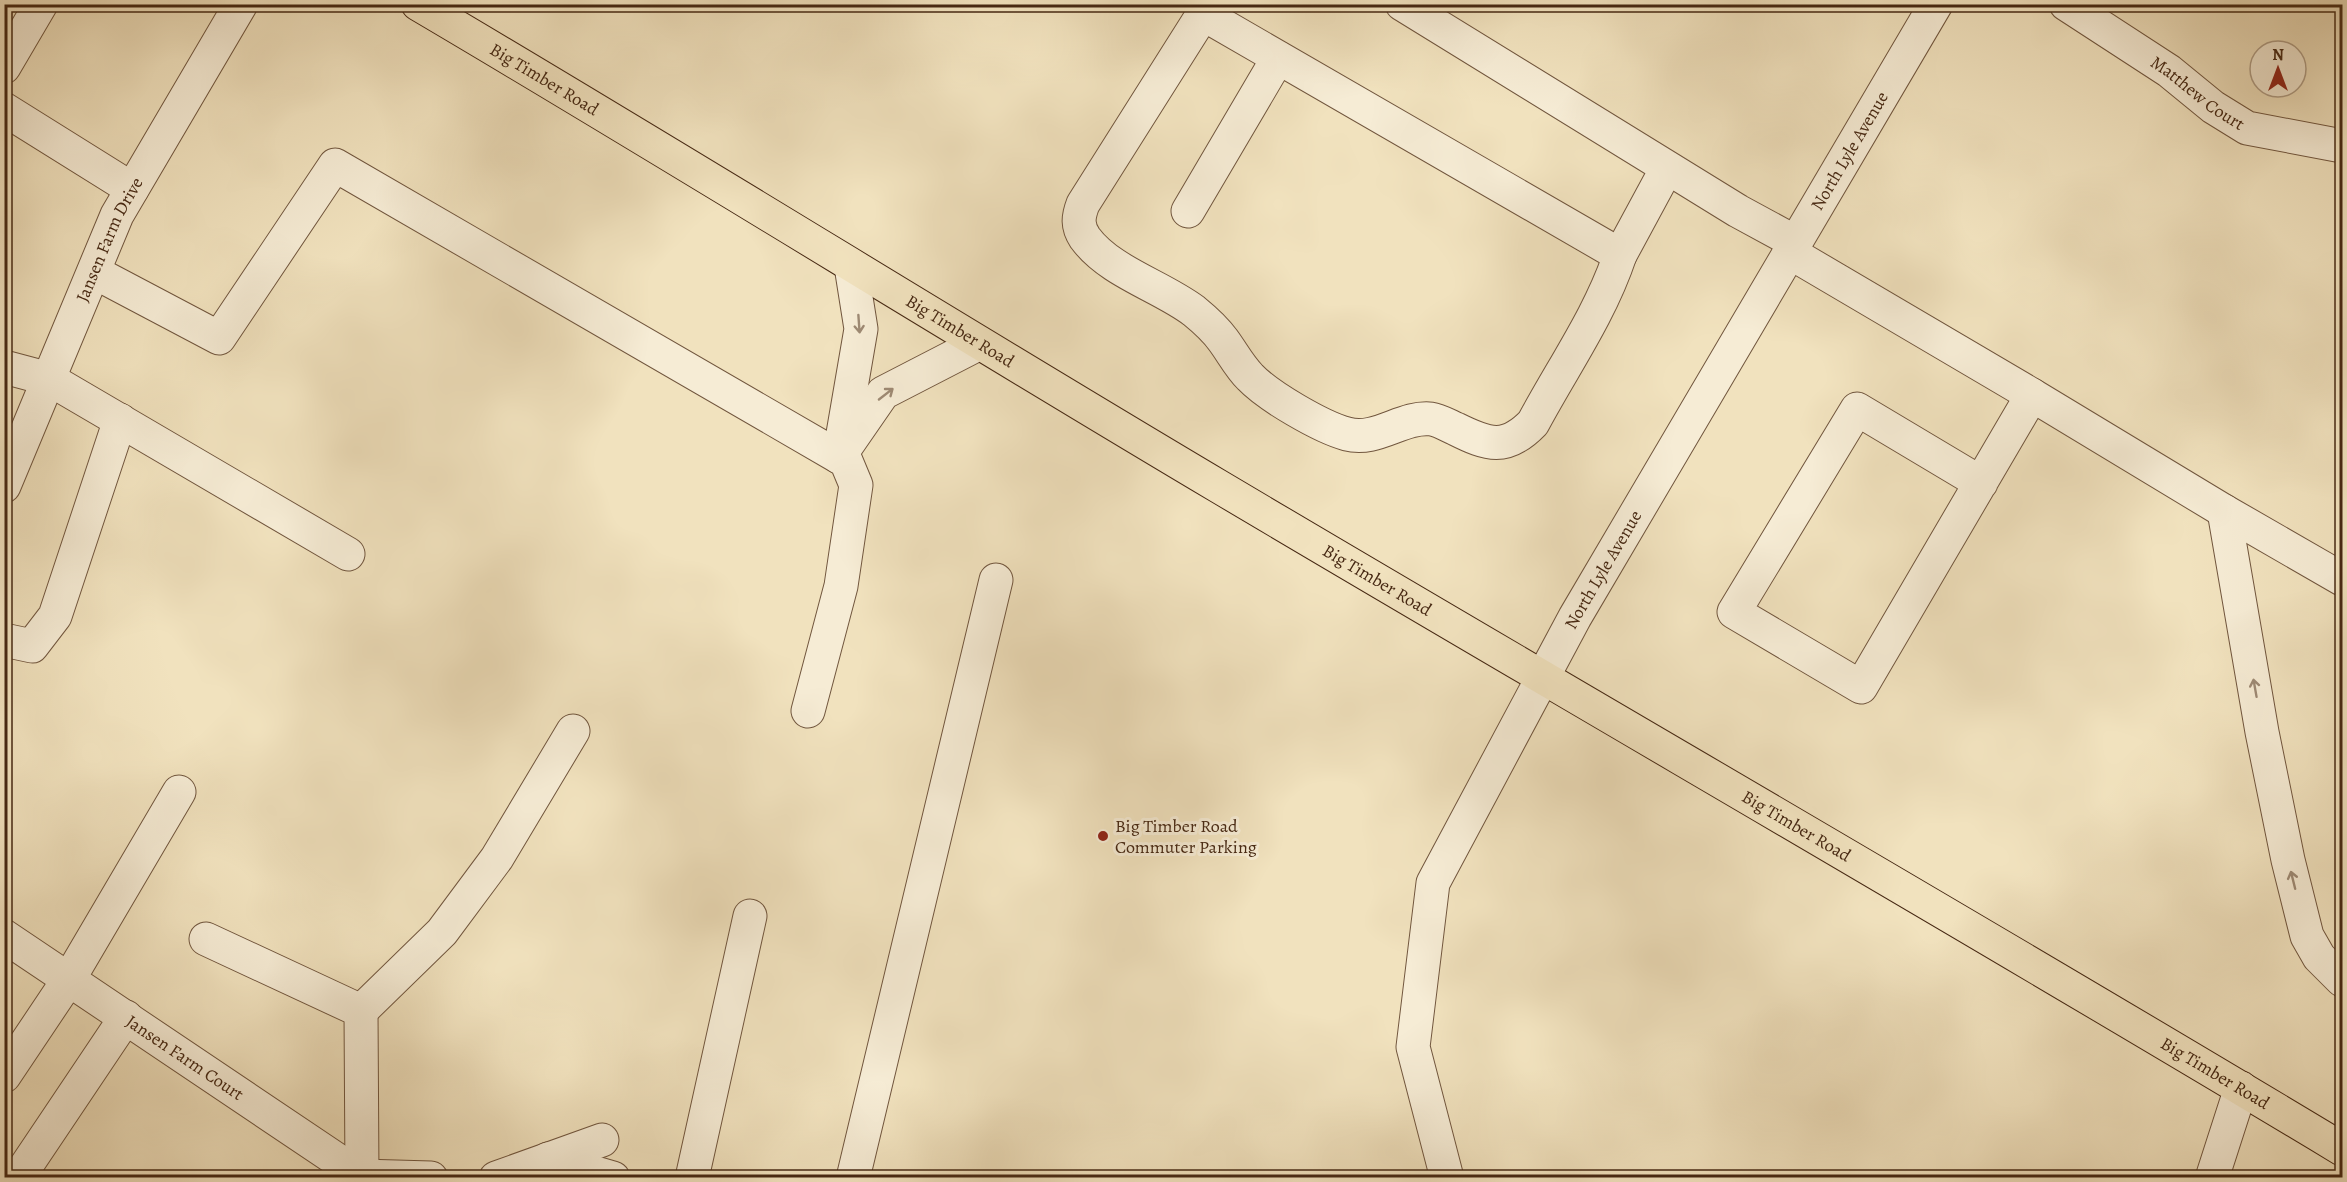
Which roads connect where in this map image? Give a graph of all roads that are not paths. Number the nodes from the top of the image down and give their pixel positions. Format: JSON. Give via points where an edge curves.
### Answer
{"nodes":[{"id":1,"x":41,"y":4,"type":"edge"},
{"id":2,"x":241,"y":4,"type":"edge"},
{"id":3,"x":418,"y":4,"type":"edge"},
{"id":4,"x":1402,"y":4,"type":"edge"},
{"id":5,"x":1936,"y":4,"type":"edge"},
{"id":6,"x":2066,"y":4,"type":"edge"},
{"id":7,"x":1206,"y":9,"type":"edge"},
{"id":8,"x":1278,"y":57,"type":"junction"},
{"id":9,"x":4,"y":67,"type":"edge"},
{"id":10,"x":4,"y":109,"type":"edge"},
{"id":11,"x":2343,"y":146,"type":"edge"},
{"id":12,"x":1666,"y":168,"type":"junction"},
{"id":13,"x":132,"y":189,"type":"junction"},
{"id":14,"x":1188,"y":210,"type":"dead end"},
{"id":15,"x":1792,"y":247,"type":"junction"},
{"id":16,"x":1620,"y":255,"type":"junction"},
{"id":17,"x":851,"y":266,"type":"junction"},
{"id":18,"x":94,"y":272,"type":"junction"},
{"id":19,"x":978,"y":344,"type":"junction"},
{"id":20,"x":4,"y":368,"type":"edge"},
{"id":21,"x":49,"y":380,"type":"junction"},
{"id":22,"x":2032,"y":395,"type":"junction"},
{"id":23,"x":120,"y":420,"type":"junction"},
{"id":24,"x":839,"y":457,"type":"junction"},
{"id":25,"x":1981,"y":483,"type":"junction"},
{"id":26,"x":4,"y":486,"type":"edge"},
{"id":27,"x":2224,"y":511,"type":"junction"},
{"id":28,"x":348,"y":554,"type":"dead end"},
{"id":29,"x":2343,"y":579,"type":"edge"},
{"id":30,"x":996,"y":580,"type":"dead end"},
{"id":31,"x":4,"y":640,"type":"edge"},
{"id":32,"x":1542,"y":678,"type":"junction"},
{"id":33,"x":808,"y":711,"type":"dead end"},
{"id":34,"x":573,"y":731,"type":"dead end"},
{"id":35,"x":179,"y":792,"type":"dead end"},
{"id":36,"x":750,"y":916,"type":"dead end"},
{"id":37,"x":4,"y":936,"type":"edge"},
{"id":38,"x":206,"y":939,"type":"dead end"},
{"id":39,"x":69,"y":980,"type":"junction"},
{"id":40,"x":2343,"y":980,"type":"edge"},
{"id":41,"x":361,"y":1011,"type":"junction"},
{"id":42,"x":126,"y":1017,"type":"junction"},
{"id":43,"x":4,"y":1076,"type":"edge"},
{"id":44,"x":2241,"y":1088,"type":"junction"},
{"id":45,"x":602,"y":1140,"type":"dead end"},
{"id":46,"x":2343,"y":1149,"type":"edge"},
{"id":47,"x":548,"y":1159,"type":"junction"},
{"id":48,"x":21,"y":1177,"type":"edge"},
{"id":49,"x":362,"y":1177,"type":"edge"},
{"id":50,"x":431,"y":1178,"type":"edge"},
{"id":51,"x":496,"y":1178,"type":"edge"},
{"id":52,"x":613,"y":1178,"type":"edge"},
{"id":53,"x":692,"y":1178,"type":"edge"},
{"id":54,"x":853,"y":1178,"type":"edge"},
{"id":55,"x":1447,"y":1178,"type":"edge"},
{"id":56,"x":2212,"y":1178,"type":"edge"}],
"edges":[{"from":1,"to":9,"type":"street"},
{"from":2,"to":13,"type":"street","name":"Jansen Farm Drive"},
{"from":3,"to":17,"type":"main road","name":"Big Timber Road"},
{"from":4,"to":12,"type":"street"},
{"from":5,"to":15,"type":"street","name":"North Lyle Avenue"},
{"from":6,"to":11,"type":"street","name":"Matthew Court","via":[[2247,128]]},
{"from":7,"to":8,"type":"street"},
{"from":7,"to":16,"type":"street","via":[[1083,204],[1079,226],[1095,249],[1209,324],[1250,377],[1268,392],[1315,421],[1358,436],[1432,419],[1487,443],[1511,441],[1533,423],[1610,285]]},
{"from":8,"to":14,"type":"street"},
{"from":8,"to":16,"type":"street"},
{"from":10,"to":13,"type":"street"},
{"from":12,"to":15,"type":"street"},
{"from":12,"to":16,"type":"street"},
{"from":13,"to":18,"type":"street","name":"Jansen Farm Drive"},
{"from":15,"to":22,"type":"street"},
{"from":15,"to":32,"type":"street","name":"North Lyle Avenue"},
{"from":17,"to":19,"type":"main road","name":"Big Timber Road"},
{"from":17,"to":24,"type":"street","one_way":true,"via":[[861,329]]},
{"from":18,"to":21,"type":"street","name":"Jansen Farm Drive"},
{"from":18,"to":24,"type":"street","via":[[219,338],[334,165]]},
{"from":24,"to":19,"type":"street","one_way":true,"via":[[883,393]]},
{"from":19,"to":32,"type":"main road","name":"Big Timber Road"},
{"from":20,"to":21,"type":"street"},
{"from":21,"to":23,"type":"street"},
{"from":21,"to":26,"type":"street","name":"Jansen Farm Drive"},
{"from":22,"to":25,"type":"street"},
{"from":22,"to":27,"type":"street"},
{"from":23,"to":28,"type":"street"},
{"from":23,"to":31,"type":"street","via":[[55,616],[32,646]]},
{"from":24,"to":33,"type":"street","via":[[846,461],[856,485],[841,586]]},
{"from":25,"to":25,"type":"street","via":[[1861,687],[1734,612],[1857,409]]},
{"from":27,"to":29,"type":"street"},
{"from":40,"to":27,"type":"street","one_way":true,"via":[[2319,957],[2307,936],[2262,732]]},
{"from":30,"to":54,"type":"street"},
{"from":32,"to":44,"type":"main road","name":"Big Timber Road"},
{"from":32,"to":55,"type":"street","name":"North Lyle Avenue","via":[[1432,883],[1413,1047]]},
{"from":34,"to":41,"type":"street","via":[[497,858],[449,922]]},
{"from":35,"to":39,"type":"street"},
{"from":36,"to":53,"type":"street"},
{"from":37,"to":39,"type":"street","name":"Jansen Farm Court"},
{"from":38,"to":41,"type":"street"},
{"from":39,"to":42,"type":"street","name":"Jansen Farm Court"},
{"from":39,"to":43,"type":"street"},
{"from":41,"to":49,"type":"street"},
{"from":42,"to":48,"type":"street"},
{"from":42,"to":49,"type":"street","name":"Jansen Farm Court"},
{"from":44,"to":46,"type":"main road","name":"Big Timber Road"},
{"from":44,"to":56,"type":"street"},
{"from":45,"to":47,"type":"street"},
{"from":47,"to":51,"type":"street"},
{"from":47,"to":52,"type":"street"},
{"from":49,"to":50,"type":"street"}]}
